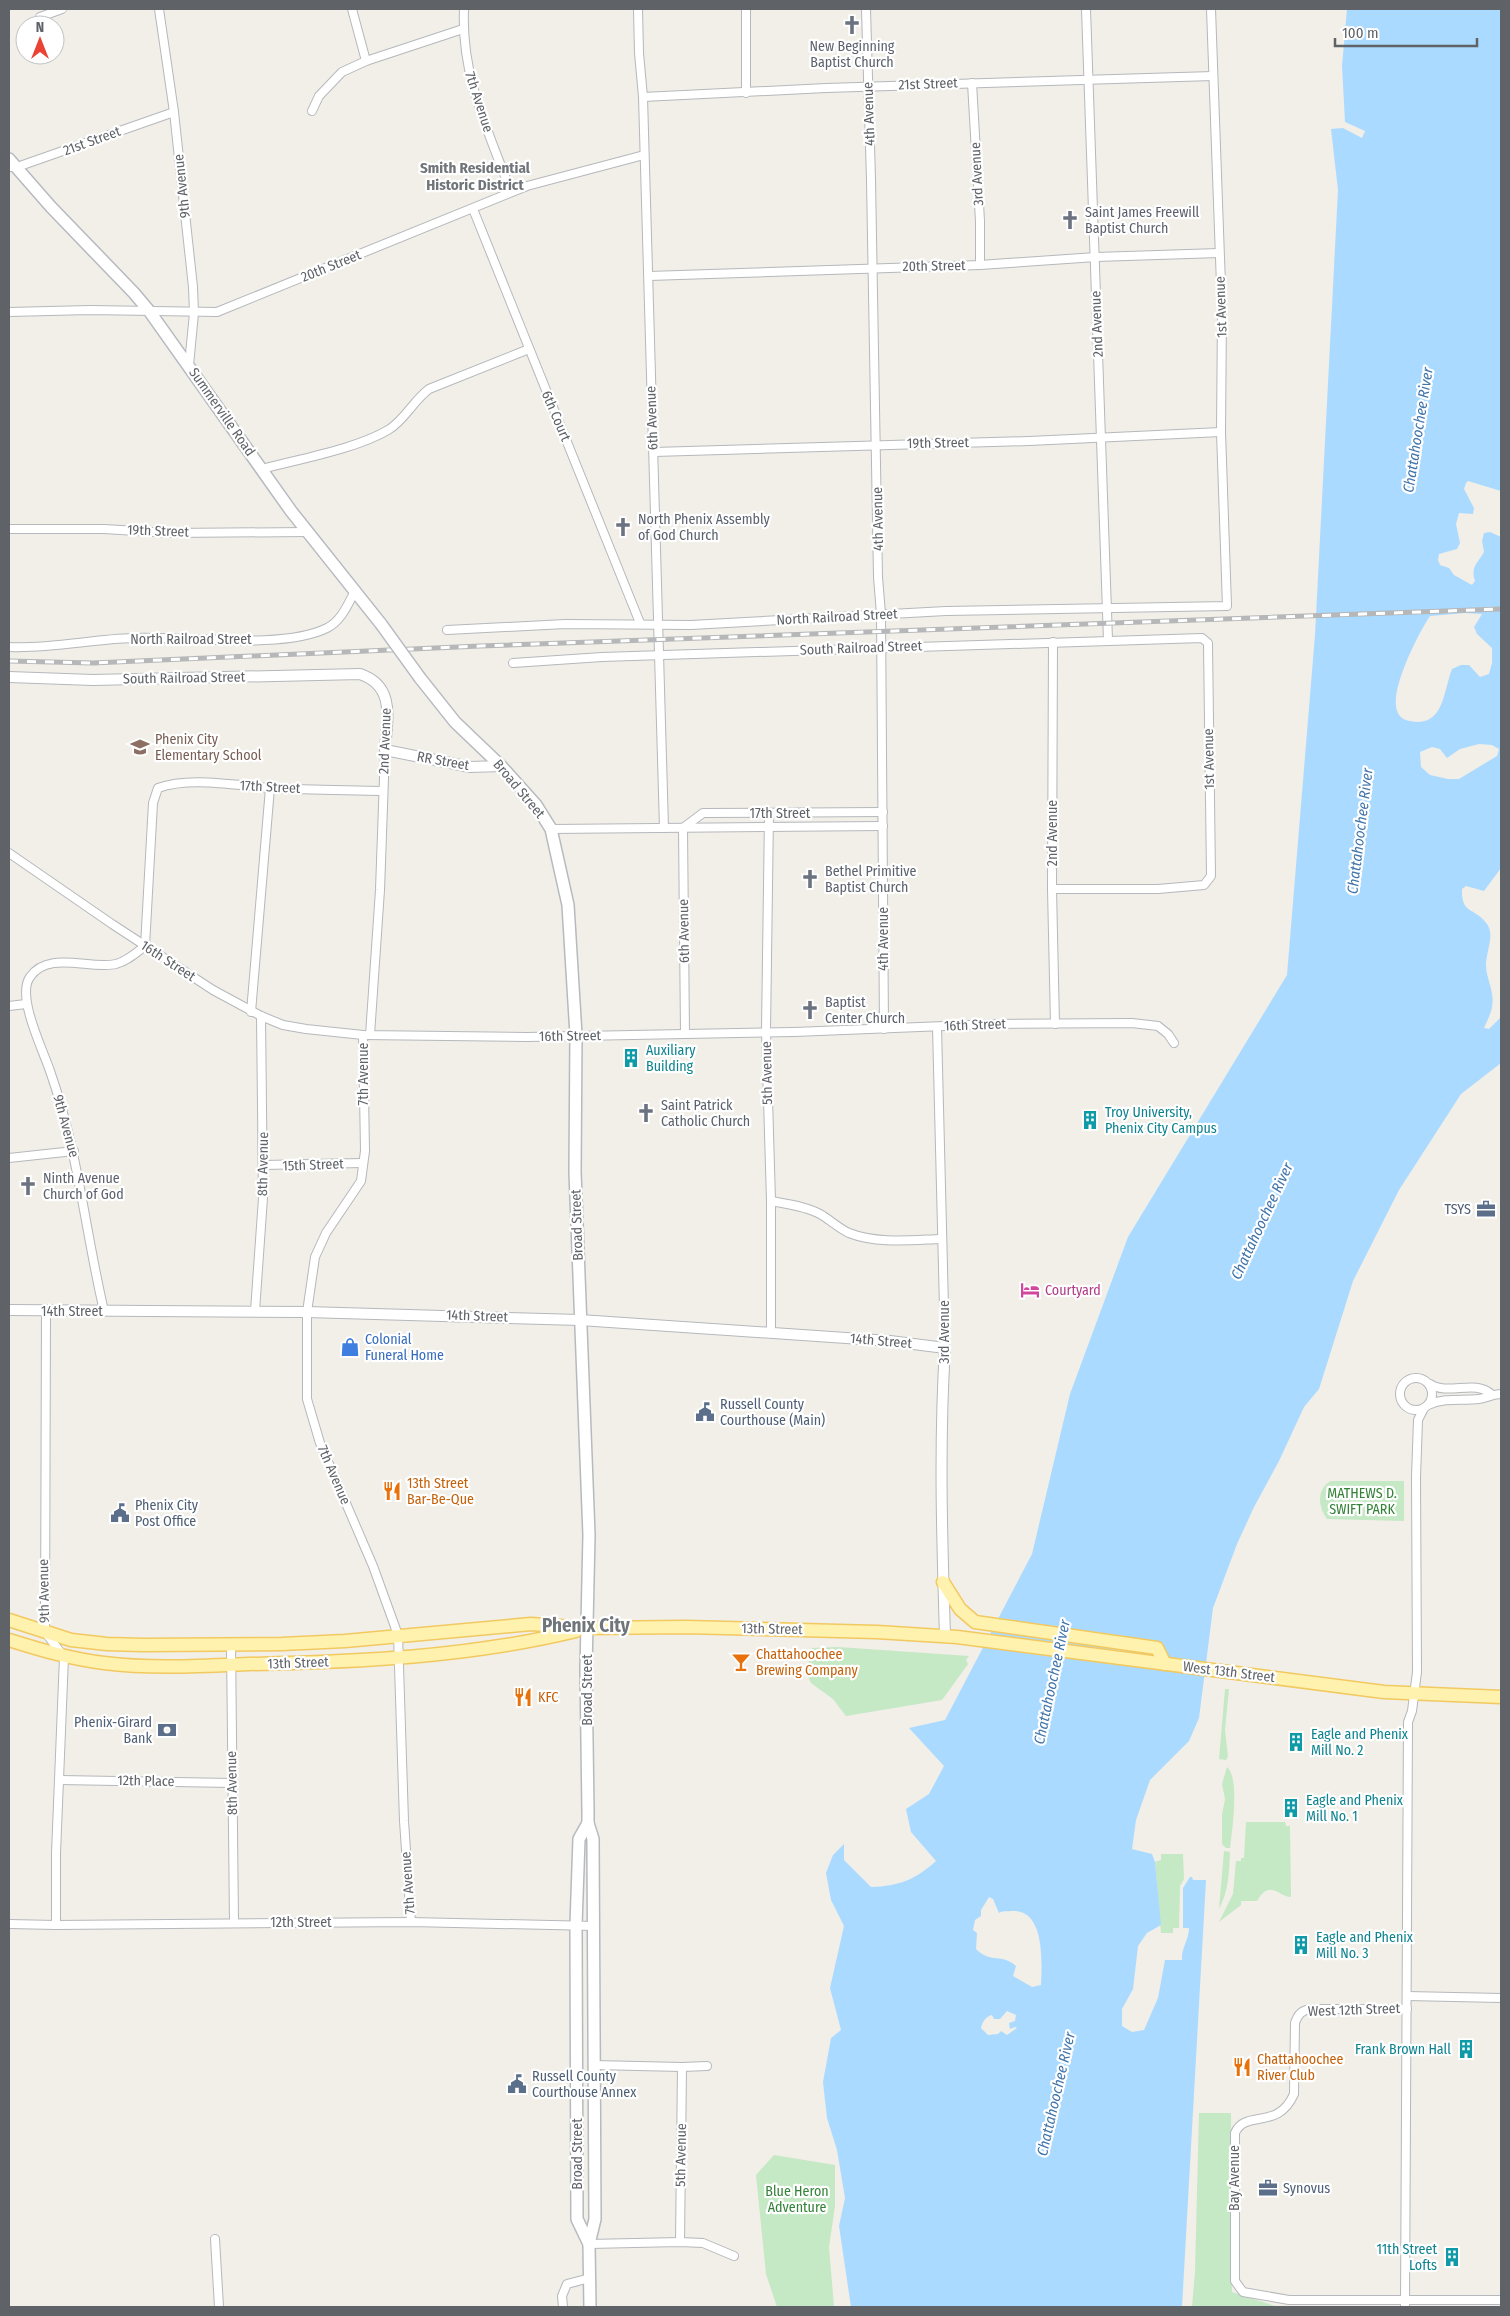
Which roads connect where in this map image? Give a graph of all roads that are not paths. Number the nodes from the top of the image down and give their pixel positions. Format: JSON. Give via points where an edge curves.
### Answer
{"nodes":[{"id":1,"x":62,"y":9,"type":"edge"},
{"id":2,"x":158,"y":9,"type":"edge"},
{"id":3,"x":352,"y":9,"type":"edge"},
{"id":4,"x":464,"y":9,"type":"edge"},
{"id":5,"x":638,"y":9,"type":"edge"},
{"id":6,"x":746,"y":9,"type":"edge"},
{"id":7,"x":866,"y":9,"type":"edge"},
{"id":8,"x":1086,"y":9,"type":"edge"},
{"id":9,"x":1211,"y":9,"type":"edge"},
{"id":10,"x":46,"y":15,"type":"edge"},
{"id":11,"x":463,"y":29,"type":"junction"},
{"id":12,"x":366,"y":60,"type":"junction"},
{"id":13,"x":1213,"y":76,"type":"junction"},
{"id":14,"x":1089,"y":80,"type":"junction"},
{"id":15,"x":972,"y":83,"type":"junction"},
{"id":16,"x":869,"y":86,"type":"junction"},
{"id":17,"x":746,"y":93,"type":"junction"},
{"id":18,"x":643,"y":97,"type":"junction"},
{"id":19,"x":312,"y":111,"type":"dead end"},
{"id":20,"x":174,"y":112,"type":"junction"},
{"id":21,"x":644,"y":155,"type":"junction"},
{"id":22,"x":12,"y":165,"type":"edge"},
{"id":23,"x":511,"y":192,"type":"junction"},
{"id":24,"x":473,"y":209,"type":"junction"},
{"id":25,"x":1219,"y":253,"type":"junction"},
{"id":26,"x":1096,"y":257,"type":"junction"},
{"id":27,"x":980,"y":265,"type":"junction"},
{"id":28,"x":872,"y":268,"type":"junction"},
{"id":29,"x":648,"y":276,"type":"junction"},
{"id":30,"x":9,"y":312,"type":"edge"},
{"id":31,"x":150,"y":312,"type":"junction"},
{"id":32,"x":194,"y":313,"type":"junction"},
{"id":33,"x":529,"y":348,"type":"junction"},
{"id":34,"x":189,"y":365,"type":"junction"},
{"id":35,"x":1221,"y":432,"type":"junction"},
{"id":36,"x":1101,"y":437,"type":"junction"},
{"id":37,"x":877,"y":444,"type":"junction"},
{"id":38,"x":654,"y":452,"type":"junction"},
{"id":39,"x":262,"y":469,"type":"junction"},
{"id":40,"x":9,"y":529,"type":"edge"},
{"id":41,"x":307,"y":532,"type":"junction"},
{"id":42,"x":354,"y":593,"type":"junction"},
{"id":43,"x":1227,"y":606,"type":"joint"},
{"id":44,"x":1106,"y":607,"type":"junction"},
{"id":45,"x":881,"y":614,"type":"junction"},
{"id":46,"x":640,"y":623,"type":"junction"},
{"id":47,"x":660,"y":624,"type":"junction"},
{"id":48,"x":447,"y":630,"type":"dead end"},
{"id":49,"x":1108,"y":640,"type":"junction"},
{"id":50,"x":1053,"y":642,"type":"junction"},
{"id":51,"x":1208,"y":643,"type":"joint"},
{"id":52,"x":9,"y":647,"type":"edge"},
{"id":53,"x":882,"y":647,"type":"junction"},
{"id":54,"x":660,"y":655,"type":"junction"},
{"id":55,"x":513,"y":663,"type":"dead end"},
{"id":56,"x":360,"y":674,"type":"joint"},
{"id":57,"x":9,"y":677,"type":"edge"},
{"id":58,"x":420,"y":678,"type":"joint"},
{"id":59,"x":385,"y":750,"type":"junction"},
{"id":60,"x":501,"y":766,"type":"junction"},
{"id":61,"x":270,"y":788,"type":"junction"},
{"id":62,"x":383,"y":791,"type":"junction"},
{"id":63,"x":883,"y":812,"type":"junction"},
{"id":64,"x":769,"y":813,"type":"junction"},
{"id":65,"x":883,"y":826,"type":"junction"},
{"id":66,"x":664,"y":828,"type":"junction"},
{"id":67,"x":683,"y":828,"type":"junction"},
{"id":68,"x":769,"y":828,"type":"junction"},
{"id":69,"x":551,"y":829,"type":"junction"},
{"id":70,"x":9,"y":853,"type":"edge"},
{"id":71,"x":1052,"y":889,"type":"junction"},
{"id":72,"x":145,"y":946,"type":"junction"},
{"id":73,"x":26,"y":1004,"type":"junction"},
{"id":74,"x":9,"y":1006,"type":"edge"},
{"id":75,"x":251,"y":1012,"type":"junction"},
{"id":76,"x":261,"y":1016,"type":"junction"},
{"id":77,"x":1055,"y":1024,"type":"junction"},
{"id":78,"x":937,"y":1027,"type":"junction"},
{"id":79,"x":884,"y":1029,"type":"junction"},
{"id":80,"x":766,"y":1031,"type":"junction"},
{"id":81,"x":685,"y":1034,"type":"junction"},
{"id":82,"x":367,"y":1035,"type":"junction"},
{"id":83,"x":576,"y":1035,"type":"junction"},
{"id":84,"x":1174,"y":1044,"type":"dead end"},
{"id":85,"x":74,"y":1151,"type":"junction"},
{"id":86,"x":9,"y":1158,"type":"edge"},
{"id":87,"x":364,"y":1163,"type":"junction"},
{"id":88,"x":263,"y":1165,"type":"junction"},
{"id":89,"x":771,"y":1201,"type":"junction"},
{"id":90,"x":941,"y":1239,"type":"junction"},
{"id":91,"x":9,"y":1310,"type":"edge"},
{"id":92,"x":46,"y":1311,"type":"junction"},
{"id":93,"x":104,"y":1311,"type":"junction"},
{"id":94,"x":255,"y":1311,"type":"junction"},
{"id":95,"x":306,"y":1312,"type":"junction"},
{"id":96,"x":580,"y":1320,"type":"junction"},
{"id":97,"x":771,"y":1333,"type":"junction"},
{"id":98,"x":944,"y":1348,"type":"junction"},
{"id":99,"x":1430,"y":1384,"type":"junction"},
{"id":100,"x":1491,"y":1394,"type":"junction"},
{"id":101,"x":1501,"y":1394,"type":"edge"},
{"id":102,"x":1426,"y":1406,"type":"junction"},
{"id":103,"x":1409,"y":1408,"type":"junction"},
{"id":104,"x":1418,"y":1420,"type":"junction"},
{"id":105,"x":943,"y":1582,"type":"junction"},
{"id":106,"x":9,"y":1620,"type":"edge"},
{"id":107,"x":587,"y":1628,"type":"junction"},
{"id":108,"x":45,"y":1632,"type":"junction"},
{"id":109,"x":398,"y":1635,"type":"junction"},
{"id":110,"x":951,"y":1637,"type":"junction"},
{"id":111,"x":9,"y":1640,"type":"edge"},
{"id":112,"x":230,"y":1644,"type":"junction"},
{"id":113,"x":64,"y":1657,"type":"junction"},
{"id":114,"x":399,"y":1657,"type":"junction"},
{"id":115,"x":1165,"y":1664,"type":"junction"},
{"id":116,"x":231,"y":1665,"type":"junction"},
{"id":117,"x":1501,"y":1697,"type":"edge"},
{"id":118,"x":60,"y":1780,"type":"junction"},
{"id":119,"x":232,"y":1783,"type":"junction"},
{"id":120,"x":588,"y":1823,"type":"junction"},
{"id":121,"x":234,"y":1922,"type":"junction"},
{"id":122,"x":410,"y":1922,"type":"junction"},
{"id":123,"x":9,"y":1924,"type":"edge"},
{"id":124,"x":56,"y":1925,"type":"junction"},
{"id":125,"x":576,"y":1925,"type":"junction"},
{"id":126,"x":594,"y":1926,"type":"junction"},
{"id":127,"x":1407,"y":1996,"type":"junction"},
{"id":128,"x":1501,"y":1998,"type":"edge"},
{"id":129,"x":1407,"y":2009,"type":"junction"},
{"id":130,"x":1300,"y":2012,"type":"joint"},
{"id":131,"x":594,"y":2065,"type":"junction"},
{"id":132,"x":707,"y":2066,"type":"dead end"},
{"id":133,"x":682,"y":2067,"type":"junction"},
{"id":134,"x":215,"y":2239,"type":"dead end"},
{"id":135,"x":680,"y":2242,"type":"junction"},
{"id":136,"x":589,"y":2244,"type":"junction"},
{"id":137,"x":734,"y":2256,"type":"dead end"},
{"id":138,"x":590,"y":2278,"type":"junction"},
{"id":139,"x":1501,"y":2300,"type":"edge"},
{"id":140,"x":1288,"y":2304,"type":"edge"},
{"id":141,"x":1405,"y":2304,"type":"edge"},
{"id":142,"x":219,"y":2307,"type":"edge"},
{"id":143,"x":563,"y":2307,"type":"edge"},
{"id":144,"x":590,"y":2307,"type":"edge"}],
"edges":[{"from":1,"to":10,"type":"street"},
{"from":2,"to":20,"type":"street","name":"9th Avenue"},
{"from":3,"to":12,"type":"street"},
{"from":4,"to":11,"type":"street","name":"7th Avenue"},
{"from":5,"to":18,"type":"street","name":"6th Avenue"},
{"from":6,"to":17,"type":"street"},
{"from":7,"to":16,"type":"street","name":"4th Avenue"},
{"from":8,"to":14,"type":"street","name":"2nd Avenue"},
{"from":9,"to":13,"type":"street","name":"1st Avenue"},
{"from":11,"to":12,"type":"street"},
{"from":11,"to":23,"type":"street","name":"7th Avenue","via":[[470,81]]},
{"from":12,"to":19,"type":"street","via":[[342,72],[319,96]]},
{"from":13,"to":14,"type":"street","name":"21st Street"},
{"from":13,"to":25,"type":"street","name":"1st Avenue"},
{"from":14,"to":15,"type":"street","name":"21st Street"},
{"from":14,"to":26,"type":"street","name":"2nd Avenue"},
{"from":15,"to":16,"type":"street","name":"21st Street"},
{"from":15,"to":27,"type":"street","name":"3rd Avenue"},
{"from":16,"to":17,"type":"street","name":"21st Street"},
{"from":16,"to":28,"type":"street","name":"4th Avenue"},
{"from":17,"to":18,"type":"street","name":"21st Street"},
{"from":18,"to":21,"type":"street","name":"6th Avenue"},
{"from":20,"to":22,"type":"street","name":"21st Street"},
{"from":20,"to":32,"type":"street","name":"9th Avenue"},
{"from":21,"to":23,"type":"street","name":"20th Street"},
{"from":21,"to":29,"type":"street","name":"6th Avenue"},
{"from":22,"to":31,"type":"main road","name":"Summerville Road"},
{"from":23,"to":24,"type":"street","name":"20th Street"},
{"from":24,"to":32,"type":"street","name":"20th Street","via":[[217,312]]},
{"from":24,"to":33,"type":"street","name":"6th Court"},
{"from":25,"to":26,"type":"street","name":"20th Street"},
{"from":25,"to":35,"type":"street","name":"1st Avenue"},
{"from":26,"to":27,"type":"street","name":"20th Street"},
{"from":26,"to":36,"type":"street","name":"2nd Avenue"},
{"from":27,"to":28,"type":"street","name":"20th Street"},
{"from":28,"to":29,"type":"street","name":"20th Street"},
{"from":28,"to":37,"type":"street","name":"4th Avenue"},
{"from":29,"to":38,"type":"street","name":"6th Avenue"},
{"from":30,"to":31,"type":"street","name":"20th Street"},
{"from":31,"to":32,"type":"street","name":"20th Street"},
{"from":31,"to":34,"type":"main road","name":"Summerville Road"},
{"from":32,"to":34,"type":"street","name":"9th Avenue"},
{"from":33,"to":39,"type":"street","via":[[429,390],[419,396],[389,429],[379,434]]},
{"from":33,"to":46,"type":"street","name":"6th Court"},
{"from":34,"to":39,"type":"main road","name":"Summerville Road"},
{"from":35,"to":36,"type":"street","name":"19th Street"},
{"from":35,"to":43,"type":"street","name":"1st Avenue"},
{"from":36,"to":37,"type":"street","name":"19th Street"},
{"from":36,"to":44,"type":"street","name":"2nd Avenue"},
{"from":37,"to":38,"type":"street","name":"19th Street"},
{"from":37,"to":45,"type":"street","name":"4th Avenue"},
{"from":38,"to":47,"type":"street","name":"6th Avenue"},
{"from":39,"to":41,"type":"main road","name":"Summerville Road"},
{"from":40,"to":41,"type":"street","name":"19th Street"},
{"from":41,"to":42,"type":"main road","name":"Summerville Road"},
{"from":42,"to":52,"type":"street","name":"North Railroad Street","via":[[338,620],[317,632],[296,637],[133,638]]},
{"from":42,"to":58,"type":"main road","name":"Summerville Road","bridge":true},
{"from":43,"to":44,"type":"street","name":"North Railroad Street"},
{"from":44,"to":45,"type":"street","name":"North Railroad Street"},
{"from":44,"to":49,"type":"street","name":"2nd Avenue"},
{"from":45,"to":47,"type":"street","name":"North Railroad Street"},
{"from":45,"to":53,"type":"street","name":"4th Avenue"},
{"from":46,"to":47,"type":"street","name":"North Railroad Street"},
{"from":46,"to":48,"type":"street","name":"North Railroad Street"},
{"from":47,"to":54,"type":"street","name":"6th Avenue"},
{"from":49,"to":50,"type":"street","name":"South Railroad Street"},
{"from":49,"to":51,"type":"street","name":"South Railroad Street","via":[[1202,638]]},
{"from":50,"to":53,"type":"street","name":"South Railroad Street"},
{"from":50,"to":71,"type":"street","name":"2nd Avenue"},
{"from":51,"to":71,"type":"street","name":"1st Avenue","via":[[1210,876],[1204,885],[1158,889]]},
{"from":53,"to":54,"type":"street","name":"South Railroad Street"},
{"from":53,"to":63,"type":"street","name":"4th Avenue"},
{"from":54,"to":55,"type":"street","name":"South Railroad Street"},
{"from":54,"to":66,"type":"street","name":"6th Avenue"},
{"from":56,"to":57,"type":"street","name":"South Railroad Street","via":[[93,680]]},
{"from":56,"to":59,"type":"street","name":"2nd Avenue","via":[[373,679],[382,688],[388,712]]},
{"from":58,"to":60,"type":"main road","name":"Broad Street","via":[[455,722]]},
{"from":59,"to":60,"type":"street","name":"RR Street","via":[[470,767]]},
{"from":59,"to":62,"type":"street","name":"2nd Avenue"},
{"from":60,"to":69,"type":"main road","name":"Broad Street","via":[[536,805]]},
{"from":61,"to":62,"type":"street","name":"17th Street"},
{"from":61,"to":72,"type":"street","name":"17th Street","via":[[198,783],[169,784],[158,788],[154,803]]},
{"from":61,"to":75,"type":"street"},
{"from":62,"to":82,"type":"street","name":"7th Avenue","via":[[380,890]]},
{"from":63,"to":64,"type":"street","name":"17th Street"},
{"from":63,"to":65,"type":"street","name":"4th Avenue"},
{"from":64,"to":67,"type":"street","name":"17th Street","via":[[704,813]]},
{"from":64,"to":68,"type":"street","name":"5th Avenue"},
{"from":65,"to":68,"type":"street","name":"17th Street"},
{"from":65,"to":79,"type":"street","name":"4th Avenue"},
{"from":66,"to":67,"type":"street","name":"17th Street"},
{"from":66,"to":69,"type":"street","name":"17th Street"},
{"from":67,"to":68,"type":"street","name":"17th Street"},
{"from":67,"to":81,"type":"street","name":"6th Avenue"},
{"from":68,"to":80,"type":"street","name":"5th Avenue"},
{"from":69,"to":83,"type":"main road","name":"Broad Street","via":[[568,905]]},
{"from":70,"to":72,"type":"street","name":"16th Street"},
{"from":71,"to":77,"type":"street","name":"2nd Avenue"},
{"from":72,"to":73,"type":"street","via":[[118,964],[65,963],[39,969],[25,988]]},
{"from":72,"to":75,"type":"street","name":"16th Street"},
{"from":73,"to":74,"type":"street"},
{"from":73,"to":85,"type":"street","name":"9th Avenue"},
{"from":75,"to":76,"type":"street","name":"16th Street"},
{"from":76,"to":82,"type":"street","name":"16th Street","via":[[306,1029]]},
{"from":76,"to":88,"type":"street","name":"8th Avenue"},
{"from":77,"to":78,"type":"street","name":"16th Street"},
{"from":77,"to":84,"type":"street","name":"16th Street","via":[[1158,1026]]},
{"from":78,"to":79,"type":"street","name":"16th Street"},
{"from":78,"to":90,"type":"street","name":"3rd Avenue"},
{"from":79,"to":80,"type":"street","name":"16th Street"},
{"from":80,"to":81,"type":"street","name":"16th Street"},
{"from":80,"to":89,"type":"street","name":"5th Avenue"},
{"from":81,"to":83,"type":"street","name":"16th Street"},
{"from":82,"to":83,"type":"street","name":"16th Street"},
{"from":82,"to":87,"type":"street","name":"7th Avenue"},
{"from":83,"to":96,"type":"main road","name":"Broad Street","via":[[575,1144]]},
{"from":85,"to":86,"type":"street"},
{"from":85,"to":93,"type":"street","name":"9th Avenue"},
{"from":87,"to":88,"type":"street","name":"15th Street"},
{"from":87,"to":95,"type":"street","name":"7th Avenue","via":[[356,1191],[314,1257]]},
{"from":88,"to":94,"type":"street","name":"8th Avenue"},
{"from":89,"to":90,"type":"street","via":[[803,1207],[849,1233],[871,1238]]},
{"from":89,"to":97,"type":"street","name":"5th Avenue"},
{"from":90,"to":98,"type":"street","name":"3rd Avenue"},
{"from":91,"to":92,"type":"street","name":"14th Street"},
{"from":92,"to":93,"type":"street","name":"14th Street"},
{"from":92,"to":108,"type":"street","name":"9th Avenue"},
{"from":93,"to":94,"type":"street","name":"14th Street"},
{"from":94,"to":95,"type":"street","name":"14th Street"},
{"from":95,"to":96,"type":"street","name":"14th Street"},
{"from":95,"to":109,"type":"street","name":"7th Avenue","via":[[307,1399],[312,1422],[373,1566]]},
{"from":96,"to":97,"type":"street","name":"14th Street"},
{"from":96,"to":107,"type":"main road","name":"Broad Street","via":[[589,1535]]},
{"from":97,"to":98,"type":"street","name":"14th Street"},
{"from":98,"to":105,"type":"street","name":"3rd Avenue"},
{"from":99,"to":100,"type":"street","via":[[1438,1388],[1479,1388]]},
{"from":99,"to":102,"type":"street","via":[[1433,1395]]},
{"from":99,"to":103,"type":"street","via":[[1415,1378],[1405,1382],[1400,1391],[1401,1399]]},
{"from":100,"to":101,"type":"street"},
{"from":100,"to":102,"type":"street","via":[[1480,1399],[1444,1399]]},
{"from":102,"to":103,"type":"street","via":[[1419,1410]]},
{"from":102,"to":104,"type":"street"},
{"from":103,"to":104,"type":"street"},
{"from":104,"to":127,"type":"street","via":[[1417,1672],[1408,1722]]},
{"from":105,"to":110,"type":"street","name":"3rd Avenue"},
{"from":105,"to":115,"type":"main road","via":[[960,1609],[975,1622],[1157,1648]]},
{"from":106,"to":108,"type":"main road","name":"13th Street"},
{"from":107,"to":109,"type":"main road","name":"13th Street","via":[[531,1624]]},
{"from":107,"to":110,"type":"main road","name":"13th Street","via":[[787,1629]]},
{"from":107,"to":114,"type":"main road","name":"13th Street","via":[[523,1644]]},
{"from":107,"to":120,"type":"main road","name":"Broad Street"},
{"from":108,"to":112,"type":"main road","name":"13th Street","via":[[71,1640],[107,1644]]},
{"from":108,"to":113,"type":"street","name":"9th Avenue"},
{"from":109,"to":112,"type":"main road","name":"13th Street","via":[[345,1641]]},
{"from":109,"to":114,"type":"street","name":"7th Avenue"},
{"from":110,"to":115,"type":"main road","name":"West 13th Street"},
{"from":111,"to":113,"type":"main road","name":"13th Street"},
{"from":112,"to":116,"type":"street","name":"8th Avenue"},
{"from":113,"to":116,"type":"main road","name":"13th Street","via":[[115,1664]]},
{"from":113,"to":118,"type":"street"},
{"from":114,"to":116,"type":"main road","name":"13th Street"},
{"from":114,"to":122,"type":"street","name":"7th Avenue"},
{"from":115,"to":117,"type":"main road","name":"West 13th Street","via":[[1384,1692]]},
{"from":116,"to":119,"type":"street","name":"8th Avenue"},
{"from":118,"to":119,"type":"street","name":"12th Place"},
{"from":118,"to":124,"type":"street"},
{"from":119,"to":121,"type":"street","name":"8th Avenue"},
{"from":120,"to":125,"type":"main road","name":"Broad Street","via":[[579,1839]]},
{"from":120,"to":126,"type":"main road","name":"Broad Street","via":[[593,1839]]},
{"from":121,"to":122,"type":"street","name":"12th Street"},
{"from":121,"to":124,"type":"street","name":"12th Street"},
{"from":122,"to":125,"type":"street","name":"12th Street"},
{"from":123,"to":124,"type":"street","name":"12th Street"},
{"from":125,"to":126,"type":"street","name":"12th Street"},
{"from":125,"to":136,"type":"main road","name":"Broad Street","via":[[577,2219]]},
{"from":126,"to":131,"type":"main road","name":"Broad Street"},
{"from":127,"to":128,"type":"street","name":"West 12th Street"},
{"from":127,"to":129,"type":"street"},
{"from":129,"to":130,"type":"street","name":"West 12th Street","via":[[1311,2009]]},
{"from":129,"to":141,"type":"street"},
{"from":130,"to":140,"type":"street","name":"Bay Avenue","via":[[1295,2022],[1295,2083],[1290,2103],[1278,2114],[1242,2124],[1236,2133],[1236,2286],[1248,2294]]},
{"from":131,"to":133,"type":"street"},
{"from":131,"to":136,"type":"main road","name":"Broad Street","via":[[595,2219]]},
{"from":132,"to":133,"type":"street"},
{"from":133,"to":135,"type":"street","name":"5th Avenue"},
{"from":134,"to":142,"type":"street"},
{"from":135,"to":136,"type":"street"},
{"from":135,"to":137,"type":"street","via":[[703,2243]]},
{"from":136,"to":138,"type":"main road","name":"Broad Street"},
{"from":138,"to":143,"type":"street","via":[[567,2284],[562,2296]]},
{"from":138,"to":144,"type":"main road","name":"Broad Street"},
{"from":139,"to":141,"type":"street"},
{"from":140,"to":141,"type":"street"}]}
